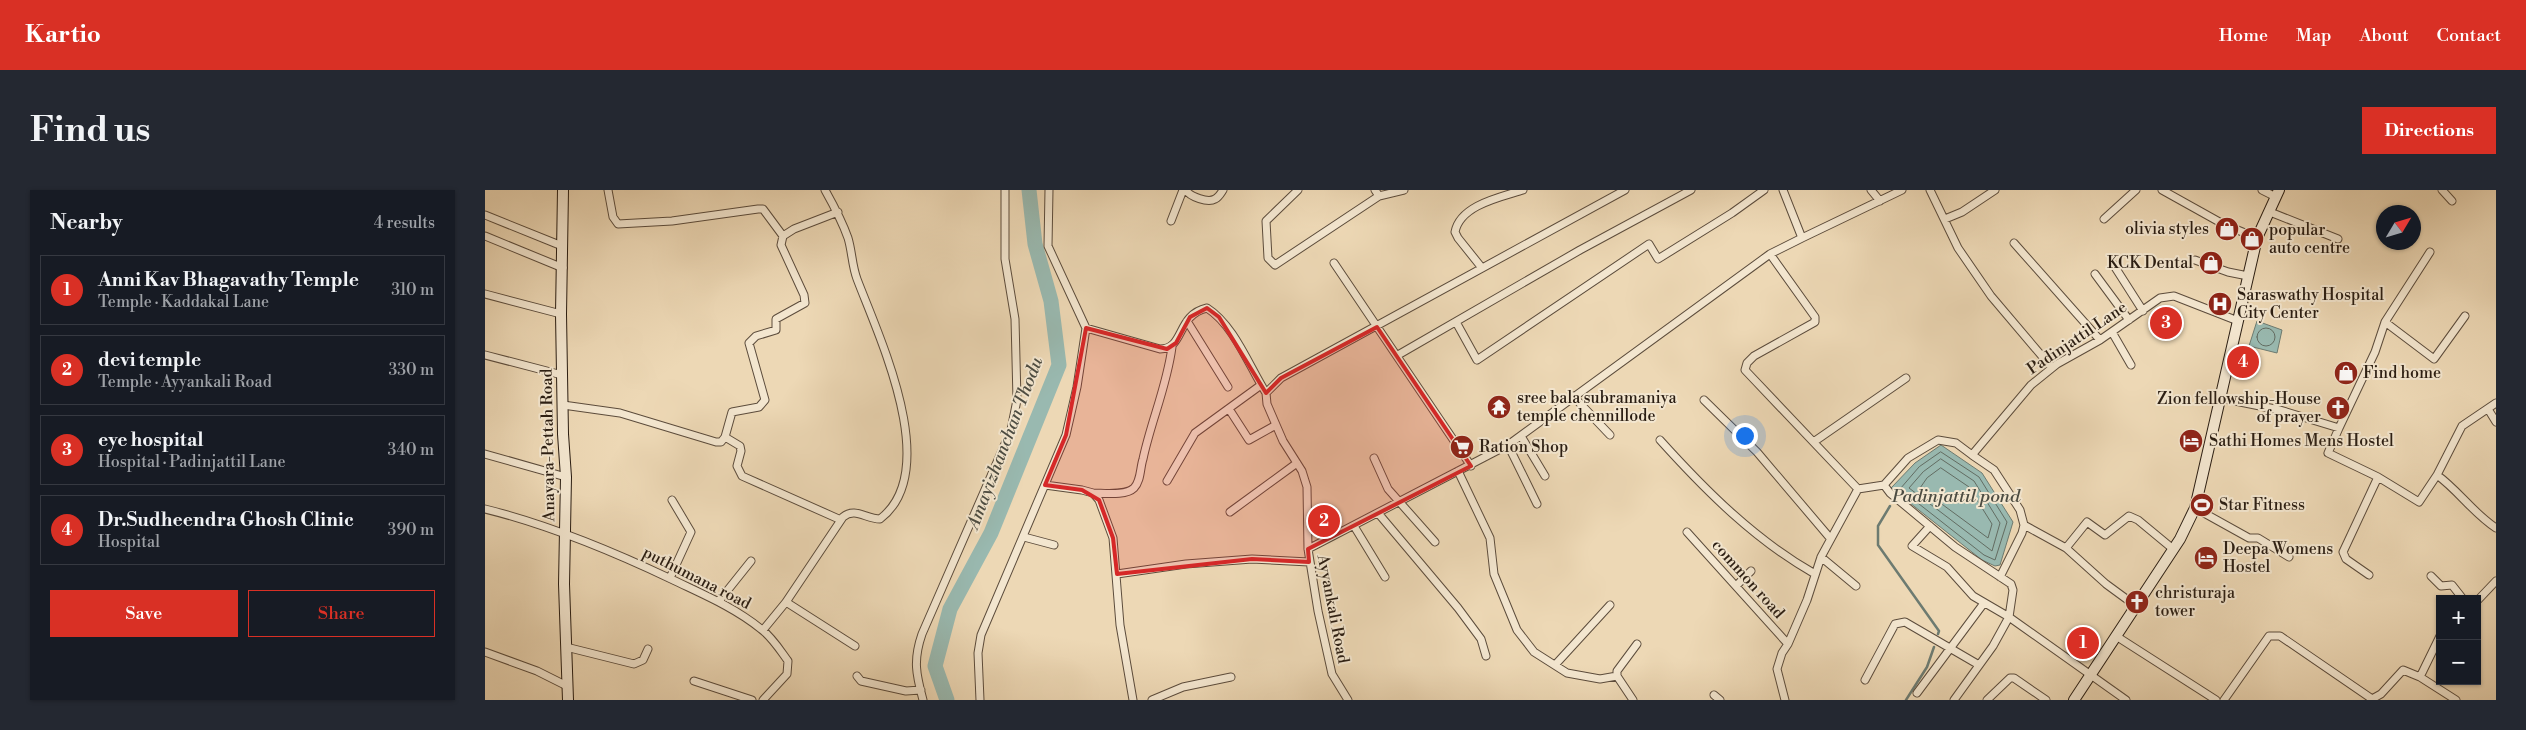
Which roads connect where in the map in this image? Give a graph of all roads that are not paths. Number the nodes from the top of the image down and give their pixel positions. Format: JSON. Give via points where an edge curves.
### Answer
{"nodes":[{"id":1,"x":563,"y":190,"type":"edge"},
{"id":2,"x":608,"y":190,"type":"edge"},
{"id":3,"x":825,"y":190,"type":"edge"},
{"id":4,"x":1005,"y":190,"type":"edge"},
{"id":5,"x":1049,"y":190,"type":"edge"},
{"id":6,"x":1185,"y":190,"type":"edge"},
{"id":7,"x":1223,"y":190,"type":"edge"},
{"id":8,"x":1298,"y":190,"type":"edge"},
{"id":9,"x":1404,"y":190,"type":"edge"},
{"id":10,"x":1523,"y":190,"type":"edge"},
{"id":11,"x":1625,"y":190,"type":"edge"},
{"id":12,"x":1691,"y":190,"type":"edge"},
{"id":13,"x":1764,"y":190,"type":"edge"},
{"id":14,"x":1783,"y":190,"type":"edge"},
{"id":15,"x":1871,"y":190,"type":"edge"},
{"id":16,"x":1902,"y":190,"type":"edge"},
{"id":17,"x":1930,"y":190,"type":"edge"},
{"id":18,"x":1995,"y":190,"type":"edge"},
{"id":19,"x":2136,"y":190,"type":"edge"},
{"id":20,"x":2162,"y":190,"type":"edge"},
{"id":21,"x":2262,"y":190,"type":"edge"},
{"id":22,"x":2442,"y":190,"type":"edge"},
{"id":23,"x":1377,"y":193,"type":"edge"},
{"id":24,"x":2277,"y":194,"type":"edge"},
{"id":25,"x":1880,"y":201,"type":"junction"},
{"id":26,"x":2452,"y":201,"type":"dead end"},
{"id":27,"x":838,"y":212,"type":"junction"},
{"id":28,"x":2270,"y":212,"type":"junction"},
{"id":29,"x":485,"y":215,"type":"edge"},
{"id":30,"x":1945,"y":219,"type":"junction"},
{"id":31,"x":2104,"y":219,"type":"dead end"},
{"id":32,"x":1171,"y":221,"type":"dead end"},
{"id":33,"x":485,"y":236,"type":"edge"},
{"id":34,"x":783,"y":236,"type":"junction"},
{"id":35,"x":1801,"y":238,"type":"junction"},
{"id":36,"x":2257,"y":238,"type":"junction"},
{"id":37,"x":2338,"y":239,"type":"dead end"},
{"id":38,"x":2014,"y":243,"type":"dead end"},
{"id":39,"x":562,"y":246,"type":"junction"},
{"id":40,"x":2430,"y":252,"type":"dead end"},
{"id":41,"x":1770,"y":254,"type":"junction"},
{"id":42,"x":2195,"y":260,"type":"dead end"},
{"id":43,"x":1334,"y":263,"type":"dead end"},
{"id":44,"x":2113,"y":264,"type":"dead end"},
{"id":45,"x":563,"y":268,"type":"junction"},
{"id":46,"x":1482,"y":268,"type":"junction"},
{"id":47,"x":2095,"y":274,"type":"dead end"},
{"id":48,"x":2249,"y":276,"type":"junction"},
{"id":49,"x":485,"y":294,"type":"edge"},
{"id":50,"x":2143,"y":311,"type":"junction"},
{"id":51,"x":561,"y":314,"type":"junction"},
{"id":52,"x":2465,"y":316,"type":"dead end"},
{"id":53,"x":2129,"y":320,"type":"junction"},
{"id":54,"x":1187,"y":321,"type":"junction"},
{"id":55,"x":2238,"y":321,"type":"junction"},
{"id":56,"x":1456,"y":322,"type":"junction"},
{"id":57,"x":2385,"y":322,"type":"junction"},
{"id":58,"x":1377,"y":327,"type":"junction"},
{"id":59,"x":1086,"y":328,"type":"junction"},
{"id":60,"x":2112,"y":332,"type":"junction"},
{"id":61,"x":2100,"y":340,"type":"junction"},
{"id":62,"x":1172,"y":347,"type":"junction"},
{"id":63,"x":1398,"y":355,"type":"junction"},
{"id":64,"x":485,"y":356,"type":"edge"},
{"id":65,"x":2131,"y":365,"type":"dead end"},
{"id":66,"x":2053,"y":368,"type":"junction"},
{"id":67,"x":562,"y":375,"type":"junction"},
{"id":68,"x":1906,"y":378,"type":"dead end"},
{"id":69,"x":1261,"y":385,"type":"junction"},
{"id":70,"x":1228,"y":386,"type":"dead end"},
{"id":71,"x":1266,"y":393,"type":"junction"},
{"id":72,"x":1573,"y":396,"type":"junction"},
{"id":73,"x":2220,"y":398,"type":"junction"},
{"id":74,"x":1704,"y":400,"type":"dead end"},
{"id":75,"x":2496,"y":403,"type":"edge"},
{"id":76,"x":563,"y":405,"type":"junction"},
{"id":77,"x":2488,"y":409,"type":"junction"},
{"id":78,"x":1229,"y":410,"type":"junction"},
{"id":79,"x":2496,"y":422,"type":"edge"},
{"id":80,"x":1276,"y":425,"type":"junction"},
{"id":81,"x":2339,"y":428,"type":"junction"},
{"id":82,"x":1610,"y":435,"type":"dead end"},
{"id":83,"x":1521,"y":436,"type":"junction"},
{"id":84,"x":725,"y":437,"type":"junction"},
{"id":85,"x":1660,"y":440,"type":"dead end"},
{"id":86,"x":1815,"y":441,"type":"junction"},
{"id":87,"x":1508,"y":445,"type":"junction"},
{"id":88,"x":485,"y":454,"type":"edge"},
{"id":89,"x":1972,"y":455,"type":"junction"},
{"id":90,"x":1374,"y":458,"type":"dead end"},
{"id":91,"x":1297,"y":463,"type":"junction"},
{"id":92,"x":1471,"y":466,"type":"junction"},
{"id":93,"x":1459,"y":471,"type":"junction"},
{"id":94,"x":2437,"y":475,"type":"junction"},
{"id":95,"x":1545,"y":476,"type":"dead end"},
{"id":96,"x":566,"y":477,"type":"junction"},
{"id":97,"x":2379,"y":477,"type":"junction"},
{"id":98,"x":1167,"y":481,"type":"dead end"},
{"id":99,"x":1045,"y":485,"type":"junction"},
{"id":100,"x":1884,"y":485,"type":"junction"},
{"id":101,"x":1858,"y":489,"type":"junction"},
{"id":102,"x":1093,"y":493,"type":"junction"},
{"id":103,"x":672,"y":500,"type":"dead end"},
{"id":104,"x":1399,"y":501,"type":"junction"},
{"id":105,"x":1537,"y":504,"type":"dead end"},
{"id":106,"x":485,"y":508,"type":"edge"},
{"id":107,"x":2195,"y":508,"type":"junction"},
{"id":108,"x":1230,"y":512,"type":"dead end"},
{"id":109,"x":1379,"y":513,"type":"junction"},
{"id":110,"x":841,"y":520,"type":"junction"},
{"id":111,"x":2024,"y":524,"type":"junction"},
{"id":112,"x":1354,"y":526,"type":"junction"},
{"id":113,"x":1930,"y":526,"type":"junction"},
{"id":114,"x":2496,"y":528,"type":"edge"},
{"id":115,"x":1687,"y":532,"type":"dead end"},
{"id":116,"x":564,"y":533,"type":"junction"},
{"id":117,"x":1024,"y":537,"type":"junction"},
{"id":118,"x":1830,"y":538,"type":"junction"},
{"id":119,"x":1435,"y":542,"type":"dead end"},
{"id":120,"x":1054,"y":545,"type":"dead end"},
{"id":121,"x":2066,"y":548,"type":"junction"},
{"id":122,"x":1308,"y":549,"type":"junction"},
{"id":123,"x":2173,"y":549,"type":"junction"},
{"id":124,"x":1821,"y":557,"type":"junction"},
{"id":125,"x":2289,"y":557,"type":"dead end"},
{"id":126,"x":751,"y":561,"type":"dead end"},
{"id":127,"x":1309,"y":562,"type":"junction"},
{"id":128,"x":1751,"y":571,"type":"dead end"},
{"id":129,"x":1117,"y":574,"type":"junction"},
{"id":130,"x":1815,"y":574,"type":"junction"},
{"id":131,"x":2369,"y":576,"type":"dead end"},
{"id":132,"x":2431,"y":576,"type":"dead end"},
{"id":133,"x":1385,"y":577,"type":"dead end"},
{"id":134,"x":2001,"y":577,"type":"junction"},
{"id":135,"x":670,"y":578,"type":"junction"},
{"id":136,"x":2496,"y":581,"type":"edge"},
{"id":137,"x":1736,"y":586,"type":"junction"},
{"id":138,"x":1856,"y":586,"type":"dead end"},
{"id":139,"x":2460,"y":595,"type":"edge"},
{"id":140,"x":2481,"y":597,"type":"edge"},
{"id":141,"x":719,"y":601,"type":"junction"},
{"id":142,"x":786,"y":602,"type":"junction"},
{"id":143,"x":1984,"y":603,"type":"junction"},
{"id":144,"x":1610,"y":605,"type":"dead end"},
{"id":145,"x":2137,"y":606,"type":"junction"},
{"id":146,"x":2009,"y":617,"type":"junction"},
{"id":147,"x":763,"y":630,"type":"junction"},
{"id":148,"x":2116,"y":636,"type":"junction"},
{"id":149,"x":2438,"y":640,"type":"edge"},
{"id":150,"x":1637,"y":644,"type":"dead end"},
{"id":151,"x":1788,"y":644,"type":"junction"},
{"id":152,"x":855,"y":646,"type":"dead end"},
{"id":153,"x":566,"y":647,"type":"junction"},
{"id":154,"x":1950,"y":649,"type":"junction"},
{"id":155,"x":648,"y":650,"type":"dead end"},
{"id":156,"x":485,"y":652,"type":"edge"},
{"id":157,"x":1486,"y":656,"type":"dead end"},
{"id":158,"x":1555,"y":665,"type":"junction"},
{"id":159,"x":1979,"y":665,"type":"junction"},
{"id":160,"x":857,"y":676,"type":"dead end"},
{"id":161,"x":1617,"y":676,"type":"junction"},
{"id":162,"x":2090,"y":676,"type":"junction"},
{"id":163,"x":1231,"y":677,"type":"dead end"},
{"id":164,"x":2419,"y":677,"type":"junction"},
{"id":165,"x":1865,"y":680,"type":"dead end"},
{"id":166,"x":694,"y":681,"type":"dead end"},
{"id":167,"x":567,"y":686,"type":"junction"},
{"id":168,"x":921,"y":690,"type":"junction"},
{"id":169,"x":1917,"y":693,"type":"dead end"},
{"id":170,"x":568,"y":700,"type":"edge"},
{"id":171,"x":752,"y":700,"type":"edge"},
{"id":172,"x":763,"y":700,"type":"edge"},
{"id":173,"x":923,"y":700,"type":"edge"},
{"id":174,"x":980,"y":700,"type":"edge"},
{"id":175,"x":1133,"y":700,"type":"edge"},
{"id":176,"x":1152,"y":700,"type":"edge"},
{"id":177,"x":1349,"y":700,"type":"edge"},
{"id":178,"x":1633,"y":700,"type":"edge"},
{"id":179,"x":1785,"y":700,"type":"edge"},
{"id":180,"x":1954,"y":700,"type":"edge"},
{"id":181,"x":1987,"y":700,"type":"edge"},
{"id":182,"x":2046,"y":700,"type":"edge"},
{"id":183,"x":2074,"y":700,"type":"edge"},
{"id":184,"x":2126,"y":700,"type":"edge"},
{"id":185,"x":2216,"y":700,"type":"edge"},
{"id":186,"x":2224,"y":700,"type":"edge"},
{"id":187,"x":2457,"y":700,"type":"edge"}],
"edges":[{"from":1,"to":39,"type":"main road","name":"Anayara-Pettah Road"},
{"from":2,"to":34,"type":"street","via":[[613,217],[618,224],[763,209]]},
{"from":3,"to":27,"type":"street"},
{"from":4,"to":168,"type":"street","via":[[1005,259],[1015,319],[1017,400],[1011,430],[915,654]]},
{"from":5,"to":59,"type":"street","via":[[1048,246]]},
{"from":6,"to":7,"type":"street","via":[[1196,198],[1209,200],[1217,198]]},
{"from":6,"to":32,"type":"street"},
{"from":8,"to":23,"type":"street","via":[[1266,221],[1268,258],[1275,265]]},
{"from":9,"to":23,"type":"street"},
{"from":10,"to":46,"type":"street","via":[[1481,204],[1468,212],[1456,227],[1457,238]]},
{"from":11,"to":46,"type":"street"},
{"from":12,"to":56,"type":"street"},
{"from":13,"to":56,"type":"street","via":[[1658,259],[1649,244],[1477,360]]},
{"from":14,"to":35,"type":"street"},
{"from":15,"to":25,"type":"street"},
{"from":16,"to":25,"type":"street"},
{"from":17,"to":30,"type":"street"},
{"from":18,"to":30,"type":"street"},
{"from":19,"to":31,"type":"street"},
{"from":20,"to":36,"type":"street","via":[[2223,224]]},
{"from":21,"to":24,"type":"street"},
{"from":22,"to":26,"type":"street"},
{"from":24,"to":28,"type":"main road"},
{"from":25,"to":35,"type":"street"},
{"from":27,"to":34,"type":"street"},
{"from":27,"to":110,"type":"street","via":[[856,276],[885,348],[907,432],[904,483],[895,503],[880,519],[849,512]]},
{"from":28,"to":36,"type":"main road"},
{"from":28,"to":37,"type":"street"},
{"from":29,"to":39,"type":"street"},
{"from":30,"to":66,"type":"street","via":[[1958,248],[1991,296]]},
{"from":33,"to":45,"type":"street"},
{"from":34,"to":84,"type":"street","via":[[781,245],[805,303],[776,319],[776,330],[756,336],[749,343],[765,400],[759,407],[732,412]]},
{"from":35,"to":41,"type":"street"},
{"from":36,"to":48,"type":"main road"},
{"from":38,"to":61,"type":"street"},
{"from":39,"to":45,"type":"main road","name":"Anayara-Pettah Road"},
{"from":40,"to":57,"type":"street"},
{"from":41,"to":72,"type":"street"},
{"from":41,"to":86,"type":"street","via":[[1815,317],[1815,322],[1754,356],[1745,370]]},
{"from":42,"to":48,"type":"street"},
{"from":43,"to":58,"type":"street"},
{"from":44,"to":50,"type":"street"},
{"from":45,"to":51,"type":"main road","name":"Anayara-Pettah Road"},
{"from":46,"to":58,"type":"street"},
{"from":47,"to":53,"type":"street"},
{"from":48,"to":55,"type":"main road"},
{"from":49,"to":51,"type":"street"},
{"from":50,"to":53,"type":"street","name":"Padinjattil Lane"},
{"from":50,"to":55,"type":"street","name":"Padinjattil Lane","via":[[2160,298],[2174,296]]},
{"from":51,"to":67,"type":"main road","name":"Anayara-Pettah Road"},
{"from":52,"to":57,"type":"street","via":[[2434,360]]},
{"from":53,"to":60,"type":"street","name":"Padinjattil Lane"},
{"from":54,"to":62,"type":"street"},
{"from":54,"to":69,"type":"street","name":"Ayyankali Road","via":[[1198,310],[1207,308],[1219,317]]},
{"from":54,"to":70,"type":"street"},
{"from":55,"to":73,"type":"main road"},
{"from":56,"to":63,"type":"street"},
{"from":57,"to":81,"type":"street","via":[[2375,352]]},
{"from":58,"to":63,"type":"street"},
{"from":58,"to":71,"type":"street","via":[[1281,378]]},
{"from":59,"to":62,"type":"street","via":[[1160,350]]},
{"from":59,"to":99,"type":"street","via":[[1077,387],[1065,435]]},
{"from":60,"to":61,"type":"street","name":"Padinjattil Lane"},
{"from":60,"to":65,"type":"street"},
{"from":61,"to":66,"type":"street","name":"Padinjattil Lane"},
{"from":62,"to":102,"type":"street","via":[[1168,377],[1151,421],[1139,480],[1133,490]]},
{"from":63,"to":92,"type":"street"},
{"from":64,"to":67,"type":"street"},
{"from":66,"to":89,"type":"street","name":"Padinjattil Lane","via":[[2031,385]]},
{"from":67,"to":76,"type":"main road","name":"Anayara-Pettah Road"},
{"from":68,"to":86,"type":"street"},
{"from":69,"to":71,"type":"street","name":"Ayyankali Road"},
{"from":69,"to":78,"type":"street"},
{"from":71,"to":80,"type":"street","name":"Ayyankali Road"},
{"from":72,"to":82,"type":"street"},
{"from":72,"to":83,"type":"street"},
{"from":73,"to":81,"type":"street","via":[[2280,410]]},
{"from":73,"to":107,"type":"main road"},
{"from":74,"to":118,"type":"street","via":[[1757,452]]},
{"from":75,"to":77,"type":"street"},
{"from":76,"to":84,"type":"street","via":[[620,413],[716,442]]},
{"from":76,"to":96,"type":"main road","name":"Anayara-Pettah Road"},
{"from":77,"to":79,"type":"street"},
{"from":77,"to":94,"type":"street","via":[[2462,426]]},
{"from":78,"to":80,"type":"street","via":[[1249,440]]},
{"from":78,"to":98,"type":"street","via":[[1195,433]]},
{"from":80,"to":91,"type":"street","name":"Ayyankali Road"},
{"from":81,"to":97,"type":"street","via":[[2328,453]]},
{"from":83,"to":87,"type":"street"},
{"from":83,"to":95,"type":"street"},
{"from":84,"to":110,"type":"street","via":[[740,446],[737,466],[742,476]]},
{"from":85,"to":130,"type":"street","via":[[1688,471],[1769,546]]},
{"from":86,"to":101,"type":"street"},
{"from":87,"to":92,"type":"street"},
{"from":87,"to":105,"type":"street"},
{"from":88,"to":96,"type":"street"},
{"from":89,"to":100,"type":"street","via":[[1955,442],[1938,440],[1908,458]]},
{"from":89,"to":111,"type":"street","via":[[1994,470],[2020,510]]},
{"from":90,"to":104,"type":"street","via":[[1388,488]]},
{"from":91,"to":108,"type":"street"},
{"from":91,"to":122,"type":"street","name":"Ayyankali Road","via":[[1307,486]]},
{"from":92,"to":93,"type":"street"},
{"from":93,"to":104,"type":"street"},
{"from":93,"to":158,"type":"street","via":[[1490,538],[1495,574],[1517,630],[1534,652]]},
{"from":94,"to":97,"type":"street","via":[[2419,502]]},
{"from":94,"to":114,"type":"street","via":[[2453,487],[2478,516]]},
{"from":96,"to":116,"type":"main road","name":"Anayara-Pettah Road"},
{"from":97,"to":131,"type":"street","via":[[2343,552],[2346,560]]},
{"from":99,"to":102,"type":"street"},
{"from":99,"to":117,"type":"street"},
{"from":100,"to":101,"type":"street"},
{"from":100,"to":113,"type":"street","via":[[1889,493]]},
{"from":101,"to":118,"type":"street"},
{"from":102,"to":129,"type":"street","via":[[1099,500],[1113,538]]},
{"from":103,"to":135,"type":"street","via":[[691,532]]},
{"from":104,"to":109,"type":"street"},
{"from":104,"to":119,"type":"street"},
{"from":106,"to":116,"type":"street","name":"puthumana road"},
{"from":107,"to":123,"type":"main road"},
{"from":107,"to":125,"type":"street","via":[[2249,538],[2258,538]]},
{"from":109,"to":112,"type":"street"},
{"from":109,"to":157,"type":"street","via":[[1481,639]]},
{"from":110,"to":142,"type":"street"},
{"from":111,"to":121,"type":"street"},
{"from":111,"to":134,"type":"street"},
{"from":112,"to":122,"type":"street"},
{"from":112,"to":133,"type":"street"},
{"from":113,"to":134,"type":"street"},
{"from":113,"to":143,"type":"street","via":[[1912,546],[1947,568]]},
{"from":115,"to":137,"type":"street","name":"common road"},
{"from":116,"to":135,"type":"street","name":"puthumana road"},
{"from":116,"to":153,"type":"main road","name":"Anayara-Pettah Road"},
{"from":117,"to":120,"type":"street"},
{"from":117,"to":174,"type":"street","via":[[981,635],[978,653]]},
{"from":118,"to":124,"type":"street"},
{"from":121,"to":123,"type":"street","via":[[2087,522],[2105,535],[2129,516]]},
{"from":121,"to":145,"type":"street","via":[[2106,584]]},
{"from":122,"to":127,"type":"street","name":"Ayyankali Road"},
{"from":123,"to":145,"type":"main road"},
{"from":124,"to":130,"type":"street"},
{"from":124,"to":138,"type":"street"},
{"from":126,"to":141,"type":"street"},
{"from":127,"to":129,"type":"street","via":[[1252,559]]},
{"from":127,"to":177,"type":"street","name":"Ayyankali Road","via":[[1332,674]]},
{"from":128,"to":137,"type":"street"},
{"from":129,"to":175,"type":"street","via":[[1120,625]]},
{"from":130,"to":151,"type":"street"},
{"from":132,"to":139,"type":"street","via":[[2441,586],[2453,585]]},
{"from":134,"to":146,"type":"street","via":[[2011,584],[2013,590]]},
{"from":135,"to":141,"type":"street","name":"puthumana road"},
{"from":136,"to":140,"type":"street"},
{"from":137,"to":151,"type":"street","name":"common road"},
{"from":141,"to":147,"type":"street","name":"puthumana road"},
{"from":142,"to":147,"type":"street"},
{"from":142,"to":152,"type":"street"},
{"from":143,"to":146,"type":"street"},
{"from":143,"to":154,"type":"street"},
{"from":144,"to":158,"type":"street"},
{"from":145,"to":148,"type":"main road"},
{"from":146,"to":159,"type":"street"},
{"from":146,"to":162,"type":"street"},
{"from":147,"to":172,"type":"street","name":"puthumana road","via":[[789,668]]},
{"from":148,"to":162,"type":"main road"},
{"from":148,"to":185,"type":"street"},
{"from":149,"to":164,"type":"street"},
{"from":150,"to":161,"type":"street","via":[[1621,664]]},
{"from":151,"to":179,"type":"street","via":[[1777,669]]},
{"from":153,"to":155,"type":"street","via":[[634,664],[643,660]]},
{"from":153,"to":167,"type":"main road","name":"Anayara-Pettah Road"},
{"from":154,"to":159,"type":"street"},
{"from":154,"to":165,"type":"street","via":[[1900,622],[1895,624]]},
{"from":154,"to":169,"type":"street"},
{"from":156,"to":167,"type":"street"},
{"from":158,"to":161,"type":"street","via":[[1567,673],[1600,679]]},
{"from":159,"to":180,"type":"street"},
{"from":160,"to":168,"type":"street","via":[[861,682],[897,690]]},
{"from":161,"to":178,"type":"street"},
{"from":162,"to":183,"type":"main road"},
{"from":162,"to":184,"type":"street"},
{"from":163,"to":176,"type":"street","via":[[1183,687]]},
{"from":164,"to":186,"type":"street","via":[[2403,670],[2377,698],[2367,697],[2274,635],[2264,640]]},
{"from":164,"to":187,"type":"street"},
{"from":166,"to":171,"type":"street"},
{"from":167,"to":170,"type":"main road","name":"Anayara-Pettah Road"},
{"from":168,"to":173,"type":"street"},
{"from":181,"to":182,"type":"street","via":[[2010,678],[2014,678]]}]}
